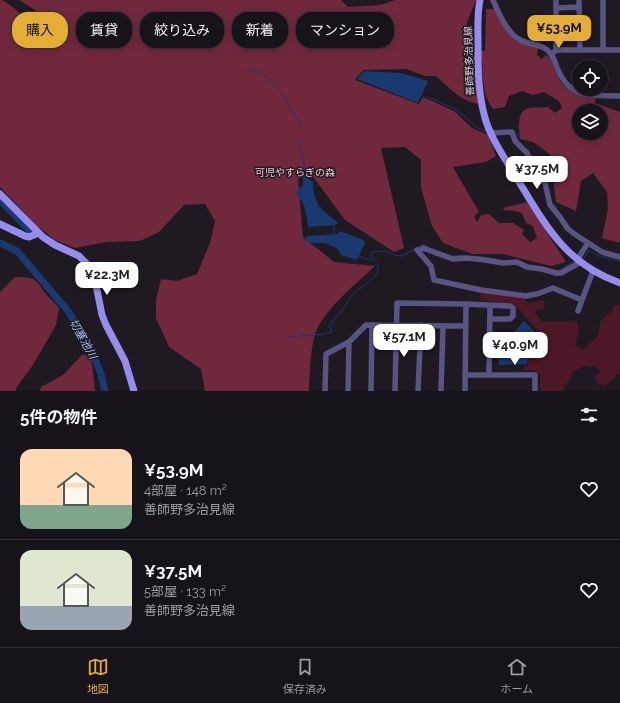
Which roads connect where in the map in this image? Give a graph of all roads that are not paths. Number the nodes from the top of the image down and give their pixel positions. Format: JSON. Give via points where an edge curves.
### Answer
{"nodes":[{"id":1,"x":480,"y":0,"type":"edge"},
{"id":2,"x":493,"y":0,"type":"edge"},
{"id":3,"x":556,"y":0,"type":"edge"},
{"id":4,"x":579,"y":0,"type":"edge"},
{"id":5,"x":603,"y":0,"type":"edge"},
{"id":6,"x":579,"y":7,"type":"junction"},
{"id":7,"x":556,"y":8,"type":"junction"},
{"id":8,"x":557,"y":50,"type":"junction"},
{"id":9,"x":580,"y":50,"type":"junction"},
{"id":10,"x":603,"y":50,"type":"junction"},
{"id":11,"x":620,"y":50,"type":"edge"},
{"id":12,"x":551,"y":54,"type":"junction"},
{"id":13,"x":620,"y":96,"type":"edge"},
{"id":14,"x":490,"y":133,"type":"junction"},
{"id":15,"x":0,"y":194,"type":"edge"},
{"id":16,"x":0,"y":224,"type":"edge"},
{"id":17,"x":39,"y":233,"type":"junction"},
{"id":18,"x":586,"y":242,"type":"junction"},
{"id":19,"x":620,"y":256,"type":"edge"},
{"id":20,"x":579,"y":260,"type":"junction"},
{"id":21,"x":593,"y":271,"type":"junction"},
{"id":22,"x":620,"y":283,"type":"edge"},
{"id":23,"x":582,"y":300,"type":"junction"},
{"id":24,"x":466,"y":304,"type":"junction"},
{"id":25,"x":490,"y":306,"type":"junction"},
{"id":26,"x":578,"y":311,"type":"dead end"},
{"id":27,"x":490,"y":319,"type":"junction"},
{"id":28,"x":372,"y":325,"type":"junction"},
{"id":29,"x":396,"y":325,"type":"junction"},
{"id":30,"x":421,"y":325,"type":"junction"},
{"id":31,"x":442,"y":326,"type":"junction"},
{"id":32,"x":466,"y":326,"type":"junction"},
{"id":33,"x":349,"y":342,"type":"junction"},
{"id":34,"x":489,"y":374,"type":"junction"},
{"id":35,"x":465,"y":375,"type":"junction"},
{"id":36,"x":134,"y":391,"type":"edge"},
{"id":37,"x":325,"y":391,"type":"edge"},
{"id":38,"x":348,"y":391,"type":"edge"},
{"id":39,"x":371,"y":391,"type":"edge"},
{"id":40,"x":395,"y":391,"type":"edge"},
{"id":41,"x":418,"y":391,"type":"edge"},
{"id":42,"x":441,"y":391,"type":"edge"},
{"id":43,"x":465,"y":391,"type":"edge"},
{"id":44,"x":535,"y":391,"type":"edge"}],
"edges":[{"from":1,"to":14,"type":"main road","name":"善師野多治見線","via":[[478,87]]},
{"from":2,"to":12,"type":"street","via":[[510,31],[520,39],[544,48]]},
{"from":3,"to":7,"type":"street"},
{"from":4,"to":6,"type":"street"},
{"from":5,"to":10,"type":"street"},
{"from":6,"to":7,"type":"street"},
{"from":6,"to":9,"type":"street"},
{"from":7,"to":8,"type":"street"},
{"from":8,"to":9,"type":"street"},
{"from":8,"to":12,"type":"street"},
{"from":9,"to":10,"type":"street"},
{"from":10,"to":11,"type":"street"},
{"from":12,"to":13,"type":"street","via":[[560,75],[574,90],[598,96]]},
{"from":14,"to":18,"type":"street","via":[[512,132],[515,141],[527,153],[536,172],[545,183],[550,205],[570,231]]},
{"from":14,"to":20,"type":"main road","name":"善師野多治見線","via":[[546,226],[560,244]]},
{"from":15,"to":17,"type":"main road"},
{"from":16,"to":17,"type":"main road","via":[[25,236]]},
{"from":17,"to":36,"type":"main road","via":[[55,245],[79,256],[89,266],[94,275],[102,315],[125,361]]},
{"from":18,"to":19,"type":"street","via":[[602,252]]},
{"from":18,"to":20,"type":"street"},
{"from":20,"to":21,"type":"main road","name":"善師野多治見線"},
{"from":20,"to":23,"type":"street","via":[[561,273],[556,273],[527,267],[517,262],[453,259],[423,248],[418,250],[430,266],[434,280],[526,296],[553,288]]},
{"from":21,"to":22,"type":"main road","name":"善師野多治見線"},
{"from":21,"to":23,"type":"street"},
{"from":23,"to":26,"type":"street"},
{"from":24,"to":25,"type":"street"},
{"from":24,"to":29,"type":"street","via":[[397,303]]},
{"from":24,"to":32,"type":"street"},
{"from":25,"to":27,"type":"street"},
{"from":25,"to":27,"type":"street","via":[[513,308],[510,320]]},
{"from":27,"to":34,"type":"street"},
{"from":28,"to":29,"type":"street"},
{"from":28,"to":33,"type":"street","via":[[366,325]]},
{"from":28,"to":39,"type":"street"},
{"from":29,"to":30,"type":"street"},
{"from":29,"to":40,"type":"street"},
{"from":30,"to":31,"type":"street"},
{"from":30,"to":41,"type":"street"},
{"from":31,"to":32,"type":"street"},
{"from":31,"to":42,"type":"street"},
{"from":32,"to":35,"type":"street"},
{"from":33,"to":37,"type":"street","via":[[326,354]]},
{"from":33,"to":38,"type":"street"},
{"from":34,"to":35,"type":"street"},
{"from":34,"to":44,"type":"street","via":[[535,376]]},
{"from":35,"to":43,"type":"street"}]}
